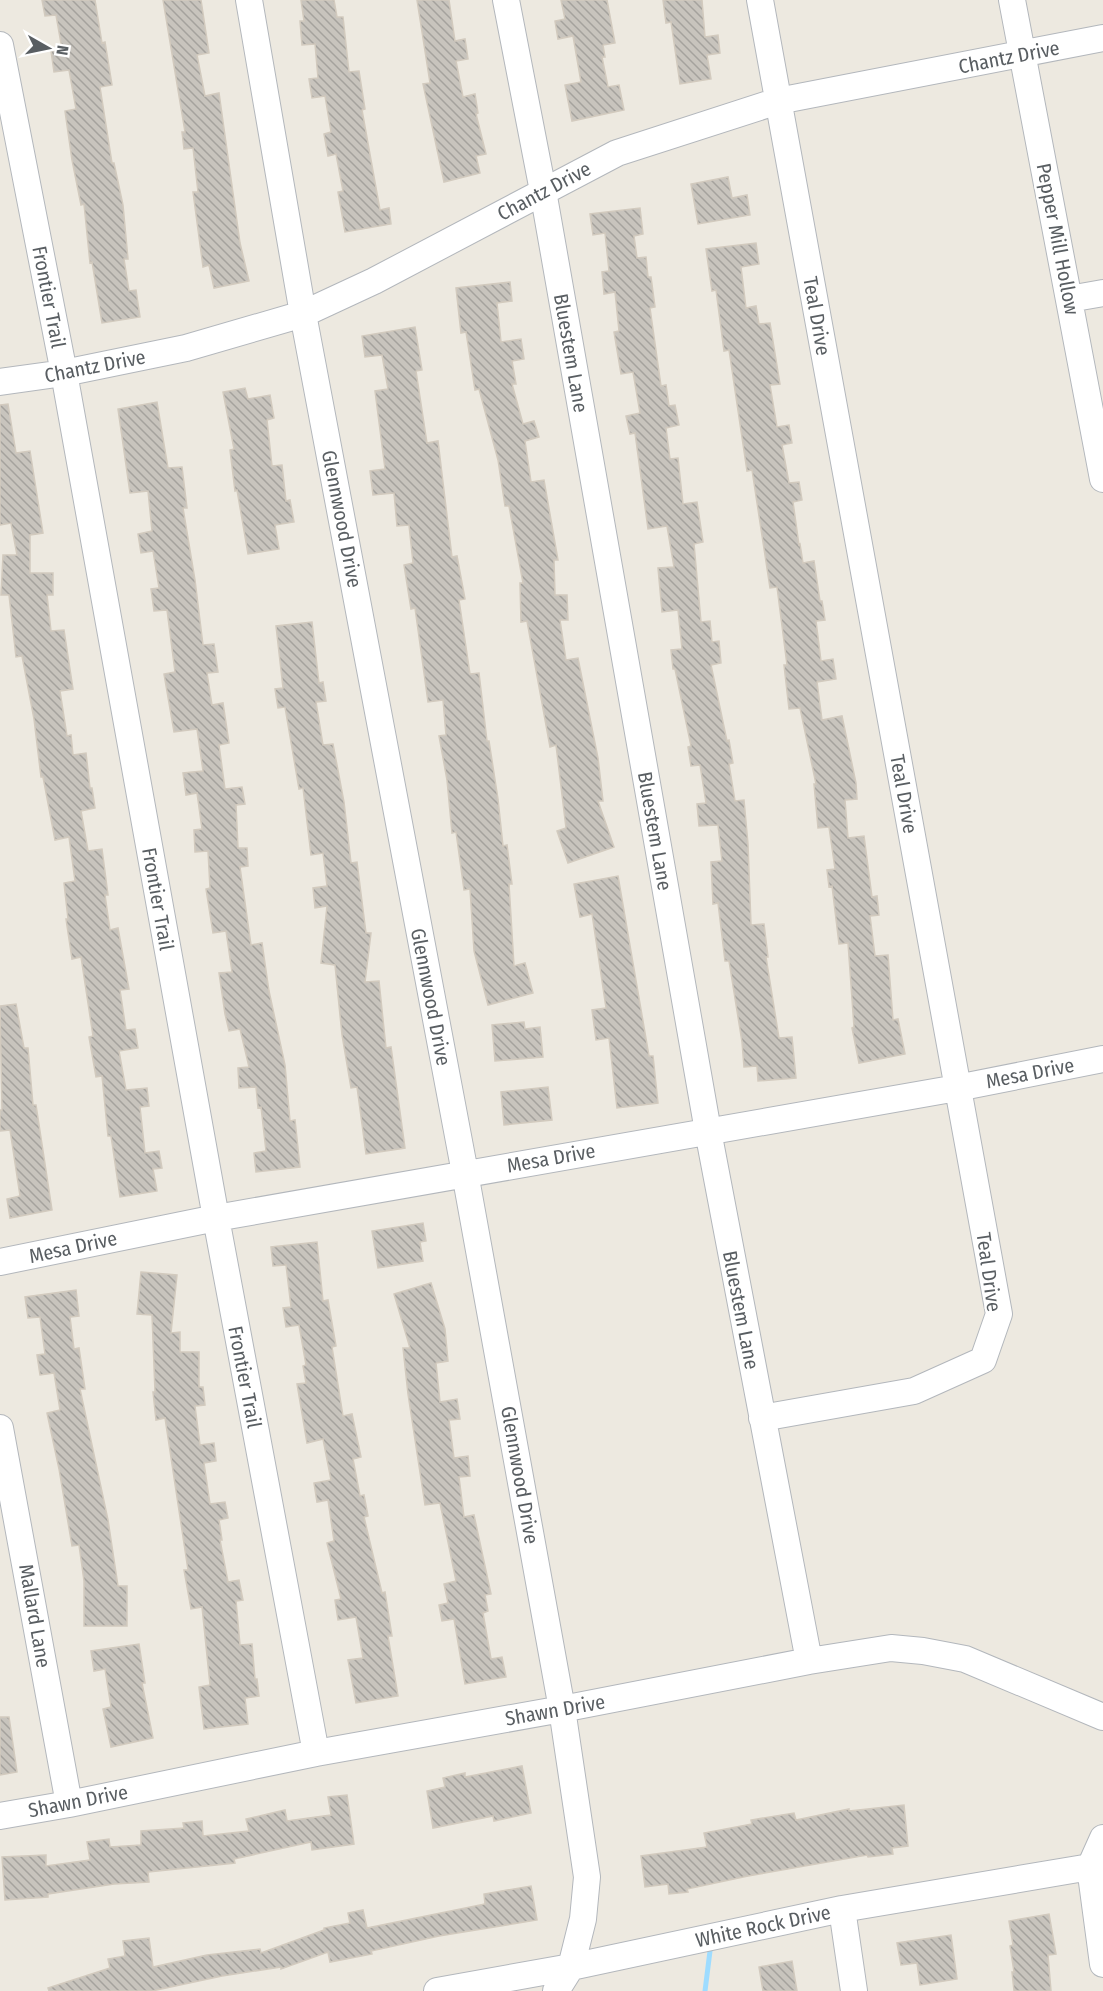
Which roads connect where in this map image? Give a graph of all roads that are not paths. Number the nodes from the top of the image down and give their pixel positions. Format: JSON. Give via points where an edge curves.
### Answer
{"nodes":[{"id":1,"x":249,"y":0,"type":"edge"},
{"id":2,"x":506,"y":0,"type":"edge"},
{"id":3,"x":760,"y":0,"type":"edge"},
{"id":4,"x":1012,"y":0,"type":"edge"},
{"id":5,"x":1103,"y":38,"type":"edge"},
{"id":6,"x":0,"y":45,"type":"edge"},
{"id":7,"x":1022,"y":54,"type":"junction"},
{"id":8,"x":778,"y":101,"type":"junction"},
{"id":9,"x":543,"y":191,"type":"junction"},
{"id":10,"x":1103,"y":293,"type":"edge"},
{"id":11,"x":1069,"y":299,"type":"junction"},
{"id":12,"x":303,"y":314,"type":"junction"},
{"id":13,"x":64,"y":373,"type":"junction"},
{"id":14,"x":0,"y":382,"type":"edge"},
{"id":15,"x":1103,"y":479,"type":"edge"},
{"id":16,"x":1103,"y":1059,"type":"edge"},
{"id":17,"x":957,"y":1088,"type":"junction"},
{"id":18,"x":708,"y":1131,"type":"junction"},
{"id":19,"x":465,"y":1173,"type":"junction"},
{"id":20,"x":216,"y":1218,"type":"junction"},
{"id":21,"x":0,"y":1262,"type":"edge"},
{"id":22,"x":762,"y":1418,"type":"junction"},
{"id":23,"x":0,"y":1428,"type":"edge"},
{"id":24,"x":810,"y":1662,"type":"junction"},
{"id":25,"x":562,"y":1709,"type":"junction"},
{"id":26,"x":1103,"y":1717,"type":"edge"},
{"id":27,"x":316,"y":1753,"type":"junction"},
{"id":28,"x":69,"y":1804,"type":"junction"},
{"id":29,"x":0,"y":1816,"type":"edge"},
{"id":30,"x":1103,"y":1838,"type":"edge"},
{"id":31,"x":1090,"y":1867,"type":"junction"},
{"id":32,"x":842,"y":1909,"type":"junction"},
{"id":33,"x":1103,"y":1964,"type":"edge"},
{"id":34,"x":571,"y":1967,"type":"junction"},
{"id":35,"x":436,"y":1991,"type":"edge"},
{"id":36,"x":556,"y":1991,"type":"edge"},
{"id":37,"x":854,"y":1991,"type":"edge"}],
"edges":[{"from":1,"to":12,"type":"street","name":"Glennwood Drive"},
{"from":2,"to":9,"type":"street","name":"Bluestem Lane"},
{"from":3,"to":8,"type":"street","name":"Teal Drive"},
{"from":4,"to":7,"type":"street","name":"Pepper Mill Hollow"},
{"from":5,"to":7,"type":"street","name":"Chantz Drive"},
{"from":6,"to":13,"type":"street","name":"Frontier Trail"},
{"from":7,"to":8,"type":"street","name":"Chantz Drive"},
{"from":7,"to":11,"type":"street","name":"Pepper Mill Hollow"},
{"from":8,"to":9,"type":"street","name":"Chantz Drive","via":[[617,153]]},
{"from":8,"to":17,"type":"street","name":"Teal Drive"},
{"from":9,"to":12,"type":"street","name":"Chantz Drive","via":[[374,281]]},
{"from":9,"to":18,"type":"street","name":"Bluestem Lane"},
{"from":10,"to":11,"type":"street"},
{"from":11,"to":15,"type":"street","name":"Pepper Mill Hollow"},
{"from":12,"to":13,"type":"street","name":"Chantz Drive","via":[[186,348]]},
{"from":12,"to":19,"type":"street","name":"Glennwood Drive"},
{"from":13,"to":14,"type":"street","name":"Chantz Drive"},
{"from":13,"to":20,"type":"street","name":"Frontier Trail"},
{"from":16,"to":17,"type":"street","name":"Mesa Drive"},
{"from":17,"to":18,"type":"street","name":"Mesa Drive"},
{"from":17,"to":22,"type":"street","name":"Teal Drive","via":[[999,1314],[983,1360],[914,1392]]},
{"from":18,"to":19,"type":"street","name":"Mesa Drive"},
{"from":18,"to":22,"type":"street","name":"Bluestem Lane"},
{"from":19,"to":20,"type":"street","name":"Mesa Drive"},
{"from":19,"to":25,"type":"street","name":"Glennwood Drive"},
{"from":20,"to":21,"type":"street","name":"Mesa Drive"},
{"from":20,"to":27,"type":"street","name":"Frontier Trail"},
{"from":22,"to":24,"type":"street","name":"Bluestem Lane"},
{"from":23,"to":28,"type":"street","name":"Mallard Lane"},
{"from":24,"to":25,"type":"street","name":"Shawn Drive"},
{"from":24,"to":26,"type":"street","name":"Shawn Drive","via":[[891,1648],[923,1651],[965,1659]]},
{"from":25,"to":27,"type":"street","name":"Shawn Drive"},
{"from":25,"to":34,"type":"street","name":"Glennwood Drive","via":[[587,1877],[583,1919]]},
{"from":27,"to":28,"type":"street","name":"Shawn Drive"},
{"from":28,"to":29,"type":"street","name":"Shawn Drive"},
{"from":30,"to":31,"type":"street"},
{"from":31,"to":32,"type":"street","name":"White Rock Drive"},
{"from":31,"to":33,"type":"street"},
{"from":32,"to":34,"type":"street","name":"White Rock Drive"},
{"from":32,"to":37,"type":"street"},
{"from":34,"to":35,"type":"street","name":"White Rock Drive"},
{"from":34,"to":36,"type":"street","name":"Glennwood Drive"}]}
